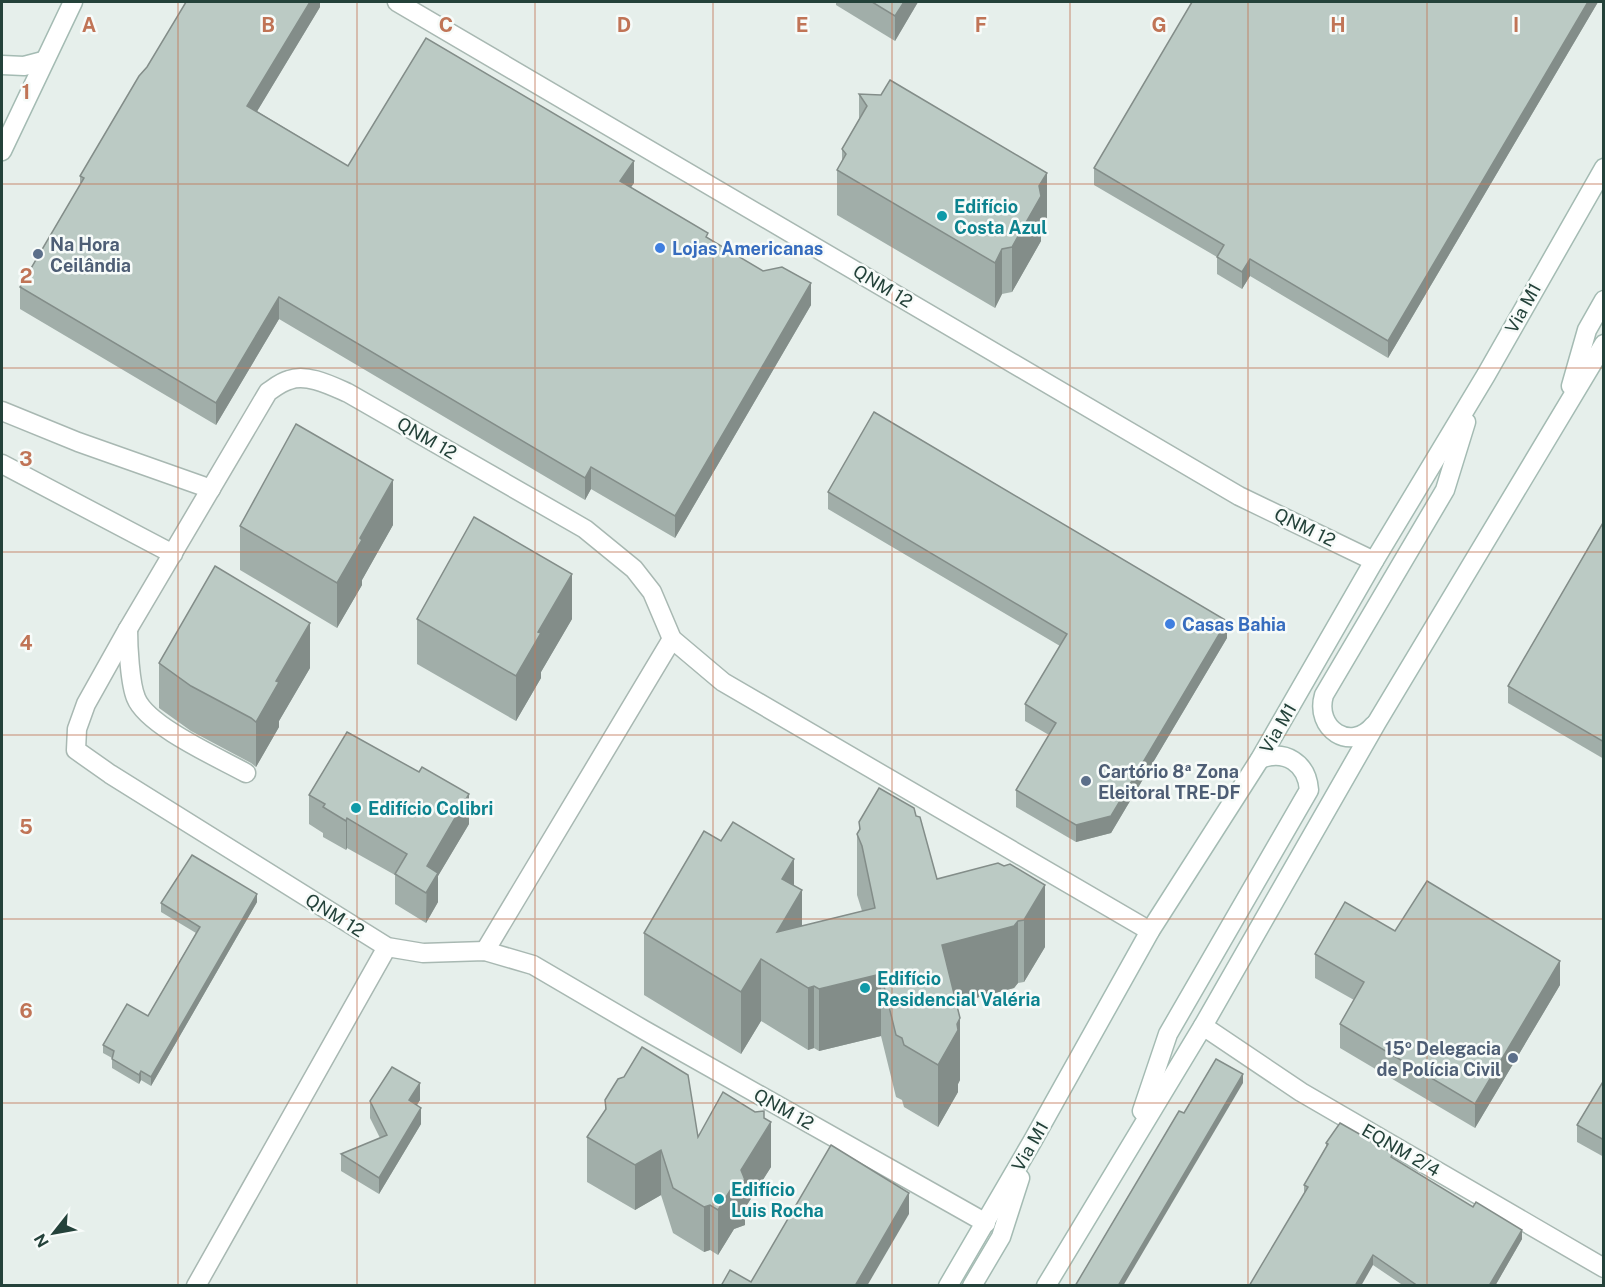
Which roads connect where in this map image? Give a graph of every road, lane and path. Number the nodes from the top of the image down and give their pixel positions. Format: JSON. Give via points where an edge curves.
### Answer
{"nodes":[{"id":1,"x":73,"y":2,"type":"edge"},
{"id":2,"x":397,"y":2,"type":"edge"},
{"id":3,"x":43,"y":61,"type":"junction"},
{"id":4,"x":2,"y":65,"type":"edge"},
{"id":5,"x":2,"y":149,"type":"edge"},
{"id":6,"x":1604,"y":168,"type":"edge"},
{"id":7,"x":1604,"y":192,"type":"edge"},
{"id":8,"x":1584,"y":200,"type":"junction"},
{"id":9,"x":1604,"y":300,"type":"edge"},
{"id":10,"x":1604,"y":344,"type":"edge"},
{"id":11,"x":1474,"y":394,"type":"junction"},
{"id":12,"x":1564,"y":410,"type":"junction"},
{"id":13,"x":2,"y":411,"type":"edge"},
{"id":14,"x":2,"y":464,"type":"edge"},
{"id":15,"x":211,"y":489,"type":"junction"},
{"id":16,"x":173,"y":554,"type":"junction"},
{"id":17,"x":1374,"y":561,"type":"junction"},
{"id":18,"x":128,"y":629,"type":"junction"},
{"id":19,"x":672,"y":639,"type":"junction"},
{"id":20,"x":1377,"y":722,"type":"junction"},
{"id":21,"x":1260,"y":759,"type":"junction"},
{"id":22,"x":246,"y":773,"type":"dead end"},
{"id":23,"x":1150,"y":931,"type":"junction"},
{"id":24,"x":387,"y":947,"type":"junction"},
{"id":25,"x":485,"y":951,"type":"junction"},
{"id":26,"x":1203,"y":1026,"type":"junction"},
{"id":27,"x":1132,"y":1141,"type":"junction"},
{"id":28,"x":1032,"y":1142,"type":"junction"},
{"id":29,"x":986,"y":1223,"type":"junction"},
{"id":30,"x":1604,"y":1268,"type":"edge"},
{"id":31,"x":196,"y":1286,"type":"edge"},
{"id":32,"x":948,"y":1286,"type":"edge"},
{"id":33,"x":972,"y":1286,"type":"edge"},
{"id":34,"x":1046,"y":1286,"type":"edge"}],
"edges":[{"from":1,"to":3,"type":"street"},
{"from":2,"to":17,"type":"street","name":"QNM 12","via":[[1239,496]]},
{"from":3,"to":4,"type":"street","via":[[24,66]]},
{"from":3,"to":5,"type":"street"},
{"from":6,"to":8,"type":"street","name":"Via M1"},
{"from":7,"to":8,"type":"street"},
{"from":8,"to":11,"type":"street","name":"Via M1"},
{"from":9,"to":12,"type":"street","via":[[1587,330]]},
{"from":10,"to":12,"type":"street"},
{"from":11,"to":17,"type":"street","name":"Via M1"},
{"from":11,"to":20,"type":"street","via":[[1445,490],[1321,704],[1324,721],[1340,735],[1361,735]]},
{"from":12,"to":20,"type":"street"},
{"from":13,"to":15,"type":"street"},
{"from":14,"to":16,"type":"street"},
{"from":15,"to":16,"type":"street","name":"QNM 12"},
{"from":15,"to":19,"type":"street","name":"QNM 12","via":[[268,392],[290,379],[327,384],[585,529],[634,569],[652,592]]},
{"from":16,"to":18,"type":"street","name":"QNM 12"},
{"from":17,"to":21,"type":"street","name":"Via M1"},
{"from":18,"to":22,"type":"street","via":[[135,698],[143,711],[158,724]]},
{"from":18,"to":24,"type":"street","name":"QNM 12","via":[[86,704],[77,729],[76,750]]},
{"from":19,"to":23,"type":"street","name":"QNM 12","via":[[749,699]]},
{"from":19,"to":25,"type":"street"},
{"from":20,"to":26,"type":"street"},
{"from":21,"to":23,"type":"street","name":"Via M1"},
{"from":21,"to":27,"type":"street","via":[[1278,754],[1296,761],[1306,774],[1309,790],[1168,1034]]},
{"from":23,"to":28,"type":"street","name":"Via M1"},
{"from":24,"to":25,"type":"street","name":"QNM 12","via":[[423,953]]},
{"from":24,"to":31,"type":"street"},
{"from":25,"to":29,"type":"street","name":"QNM 12","via":[[533,964]]},
{"from":26,"to":27,"type":"street"},
{"from":26,"to":30,"type":"street","name":"EQNM 2/4","via":[[1301,1092]]},
{"from":27,"to":34,"type":"street"},
{"from":28,"to":29,"type":"street","name":"Via M1"},
{"from":28,"to":33,"type":"street","via":[[1001,1237]]},
{"from":29,"to":32,"type":"street","name":"Via M1"}]}
